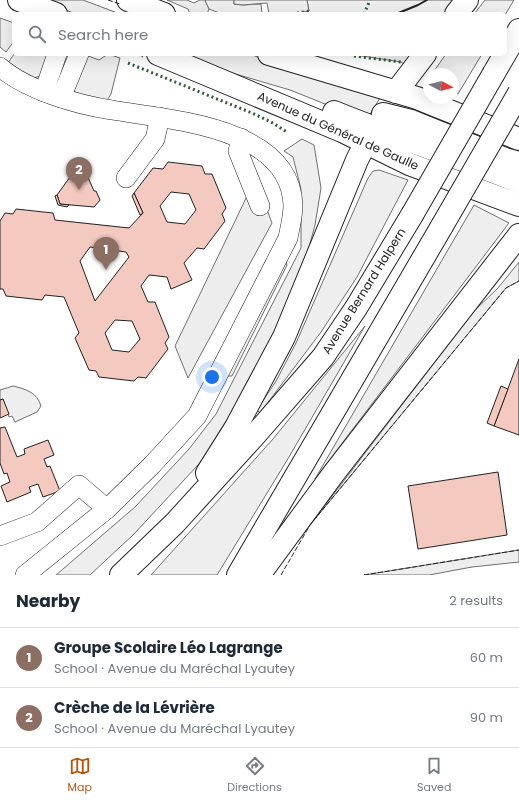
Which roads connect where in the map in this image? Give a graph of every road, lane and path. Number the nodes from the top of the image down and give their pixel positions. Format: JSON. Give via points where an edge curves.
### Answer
{"nodes":[{"id":1,"x":19,"y":0,"type":"edge"},
{"id":2,"x":128,"y":0,"type":"edge"},
{"id":3,"x":467,"y":0,"type":"edge"},
{"id":4,"x":51,"y":12,"type":"edge"},
{"id":5,"x":159,"y":12,"type":"edge"},
{"id":6,"x":458,"y":12,"type":"edge"},
{"id":7,"x":519,"y":30,"type":"edge"},
{"id":8,"x":507,"y":51,"type":"edge"},
{"id":9,"x":56,"y":56,"type":"edge"},
{"id":10,"x":78,"y":56,"type":"edge"},
{"id":11,"x":163,"y":56,"type":"edge"},
{"id":12,"x":276,"y":56,"type":"edge"},
{"id":13,"x":423,"y":56,"type":"edge"},
{"id":14,"x":504,"y":56,"type":"edge"},
{"id":15,"x":0,"y":67,"type":"edge"},
{"id":16,"x":44,"y":92,"type":"junction"},
{"id":17,"x":396,"y":92,"type":"junction"},
{"id":18,"x":519,"y":93,"type":"edge"},
{"id":19,"x":61,"y":98,"type":"junction"},
{"id":20,"x":160,"y":117,"type":"junction"},
{"id":21,"x":374,"y":128,"type":"junction"},
{"id":22,"x":241,"y":138,"type":"junction"},
{"id":23,"x":519,"y":139,"type":"edge"},
{"id":24,"x":519,"y":163,"type":"edge"},
{"id":25,"x":126,"y":178,"type":"dead end"},
{"id":26,"x":519,"y":182,"type":"edge"},
{"id":27,"x":519,"y":205,"type":"edge"},
{"id":28,"x":260,"y":206,"type":"dead end"},
{"id":29,"x":519,"y":235,"type":"edge"},
{"id":30,"x":106,"y":509,"type":"junction"},
{"id":31,"x":175,"y":523,"type":"junction"},
{"id":32,"x":0,"y":536,"type":"edge"},
{"id":33,"x":25,"y":575,"type":"edge"},
{"id":34,"x":121,"y":575,"type":"edge"},
{"id":35,"x":238,"y":575,"type":"edge"},
{"id":36,"x":259,"y":575,"type":"edge"}],
"edges":[{"from":1,"to":4,"type":"main road"},
{"from":2,"to":5,"type":"main road"},
{"from":3,"to":6,"type":"main road"},
{"from":7,"to":8,"type":"main road","name":"Avenue Bernard Halpern","bridge":true},
{"from":9,"to":16,"type":"street"},
{"from":10,"to":19,"type":"street"},
{"from":11,"to":21,"type":"main road","name":"Avenue du Général de Gaulle","via":[[276,102]]},
{"from":12,"to":17,"type":"main road"},
{"from":13,"to":17,"type":"main road"},
{"from":14,"to":31,"type":"main road","name":"Avenue Bernard Halpern","bridge":true,"via":[[412,215],[323,357]]},
{"from":15,"to":16,"type":"street","via":[[25,84]]},
{"from":16,"to":19,"type":"street"},
{"from":17,"to":21,"type":"main road"},
{"from":17,"to":23,"type":"main road"},
{"from":18,"to":35,"type":"main road","bridge":true},
{"from":19,"to":20,"type":"street","via":[[111,110]]},
{"from":20,"to":22,"type":"street","via":[[205,126]]},
{"from":20,"to":25,"type":"street","via":[[155,139]]},
{"from":21,"to":24,"type":"main road","via":[[411,121]]},
{"from":21,"to":26,"type":"main road"},
{"from":21,"to":27,"type":"main road","name":"Avenue du Général de Gaulle","via":[[409,164]]},
{"from":21,"to":31,"type":"main road","via":[[357,160],[284,337],[236,427]]},
{"from":22,"to":28,"type":"street","via":[[238,151]]},
{"from":22,"to":30,"type":"street","via":[[257,146],[283,172],[293,204],[288,238],[197,416],[152,465]]},
{"from":29,"to":36,"type":"main road","via":[[338,467]]},
{"from":30,"to":32,"type":"street","via":[[79,485],[37,522]]},
{"from":30,"to":33,"type":"street"},
{"from":31,"to":34,"type":"main road","name":"Avenue Bernard Halpern"}]}
